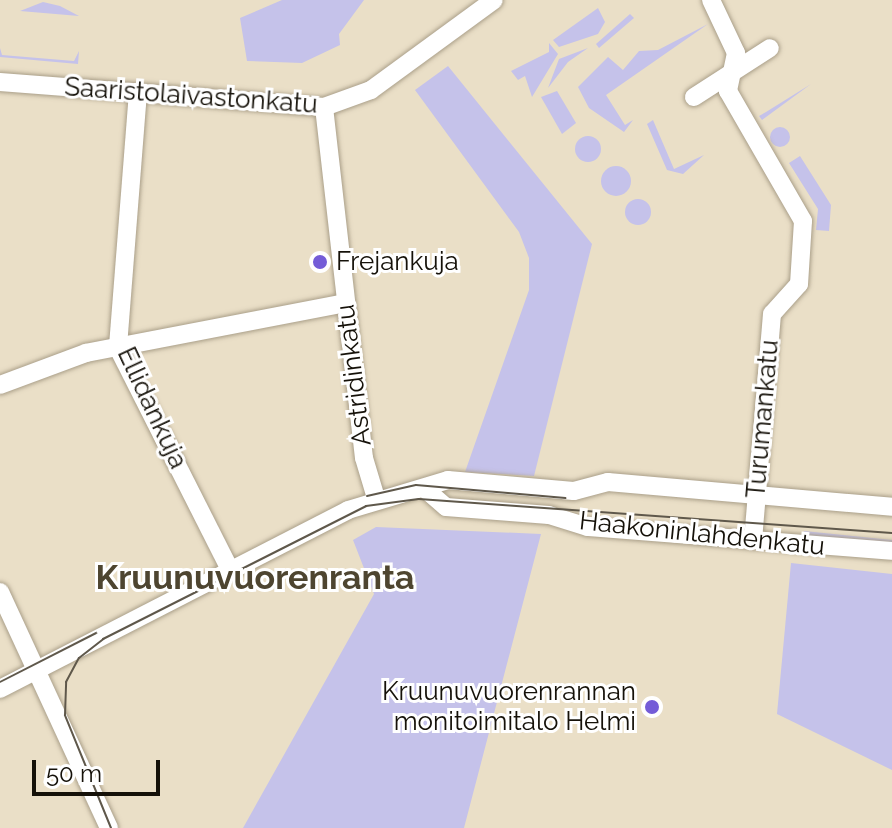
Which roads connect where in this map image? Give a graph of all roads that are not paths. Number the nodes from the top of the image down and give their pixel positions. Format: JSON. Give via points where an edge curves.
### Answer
{"nodes":[{"id":1,"x":494,"y":0,"type":"edge"},
{"id":2,"x":711,"y":0,"type":"edge"},
{"id":3,"x":770,"y":48,"type":"dead end"},
{"id":4,"x":734,"y":72,"type":"junction"},
{"id":5,"x":0,"y":82,"type":"edge"},
{"id":6,"x":138,"y":92,"type":"junction"},
{"id":7,"x":694,"y":97,"type":"dead end"},
{"id":8,"x":324,"y":107,"type":"junction"},
{"id":9,"x":345,"y":303,"type":"junction"},
{"id":10,"x":118,"y":348,"type":"junction"},
{"id":11,"x":0,"y":385,"type":"edge"},
{"id":12,"x":424,"y":488,"type":"junction"},
{"id":13,"x":756,"y":495,"type":"junction"},
{"id":14,"x":376,"y":498,"type":"junction"},
{"id":15,"x":892,"y":507,"type":"edge"},
{"id":16,"x":753,"y":540,"type":"junction"},
{"id":17,"x":892,"y":551,"type":"edge"},
{"id":18,"x":230,"y":570,"type":"junction"},
{"id":19,"x":0,"y":592,"type":"edge"},
{"id":20,"x":40,"y":668,"type":"junction"},
{"id":21,"x":0,"y":689,"type":"edge"},
{"id":22,"x":109,"y":828,"type":"edge"}],
"edges":[{"from":1,"to":8,"type":"street","name":"Saaristolaivastonkatu","via":[[371,90]]},
{"from":2,"to":4,"type":"street","name":"Turumankatu","via":[[736,53]]},
{"from":3,"to":4,"type":"street"},
{"from":4,"to":7,"type":"street"},
{"from":4,"to":13,"type":"street","name":"Turumankatu","via":[[728,91],[803,221],[799,284],[772,314]]},
{"from":5,"to":6,"type":"street","name":"Saaristolaivastonkatu"},
{"from":6,"to":8,"type":"street","name":"Saaristolaivastonkatu"},
{"from":6,"to":10,"type":"street","name":"Ellidankuja"},
{"from":8,"to":9,"type":"street","name":"Astridinkatu"},
{"from":9,"to":10,"type":"street"},
{"from":9,"to":14,"type":"street","name":"Astridinkatu","via":[[364,458]]},
{"from":10,"to":11,"type":"street"},
{"from":10,"to":18,"type":"street","name":"Ellidankuja"},
{"from":12,"to":13,"type":"street","name":"Haakoninlahdenkatu","via":[[448,480],[574,491],[608,482]]},
{"from":12,"to":14,"type":"street","name":"Haakoninlahdenkatu"},
{"from":12,"to":16,"type":"street","name":"Haakoninlahdenkatu","via":[[446,507]]},
{"from":13,"to":15,"type":"street","name":"Haakoninlahdenkatu"},
{"from":13,"to":16,"type":"street","name":"Turumankatu"},
{"from":14,"to":18,"type":"street","name":"Haakoninlahdenkatu"},
{"from":16,"to":17,"type":"street","name":"Haakoninlahdenkatu"},
{"from":18,"to":20,"type":"street","name":"Haakoninlahdenkatu"},
{"from":19,"to":20,"type":"street"},
{"from":20,"to":21,"type":"street","name":"Haakoninlahdenkatu"},
{"from":20,"to":22,"type":"street"}]}
